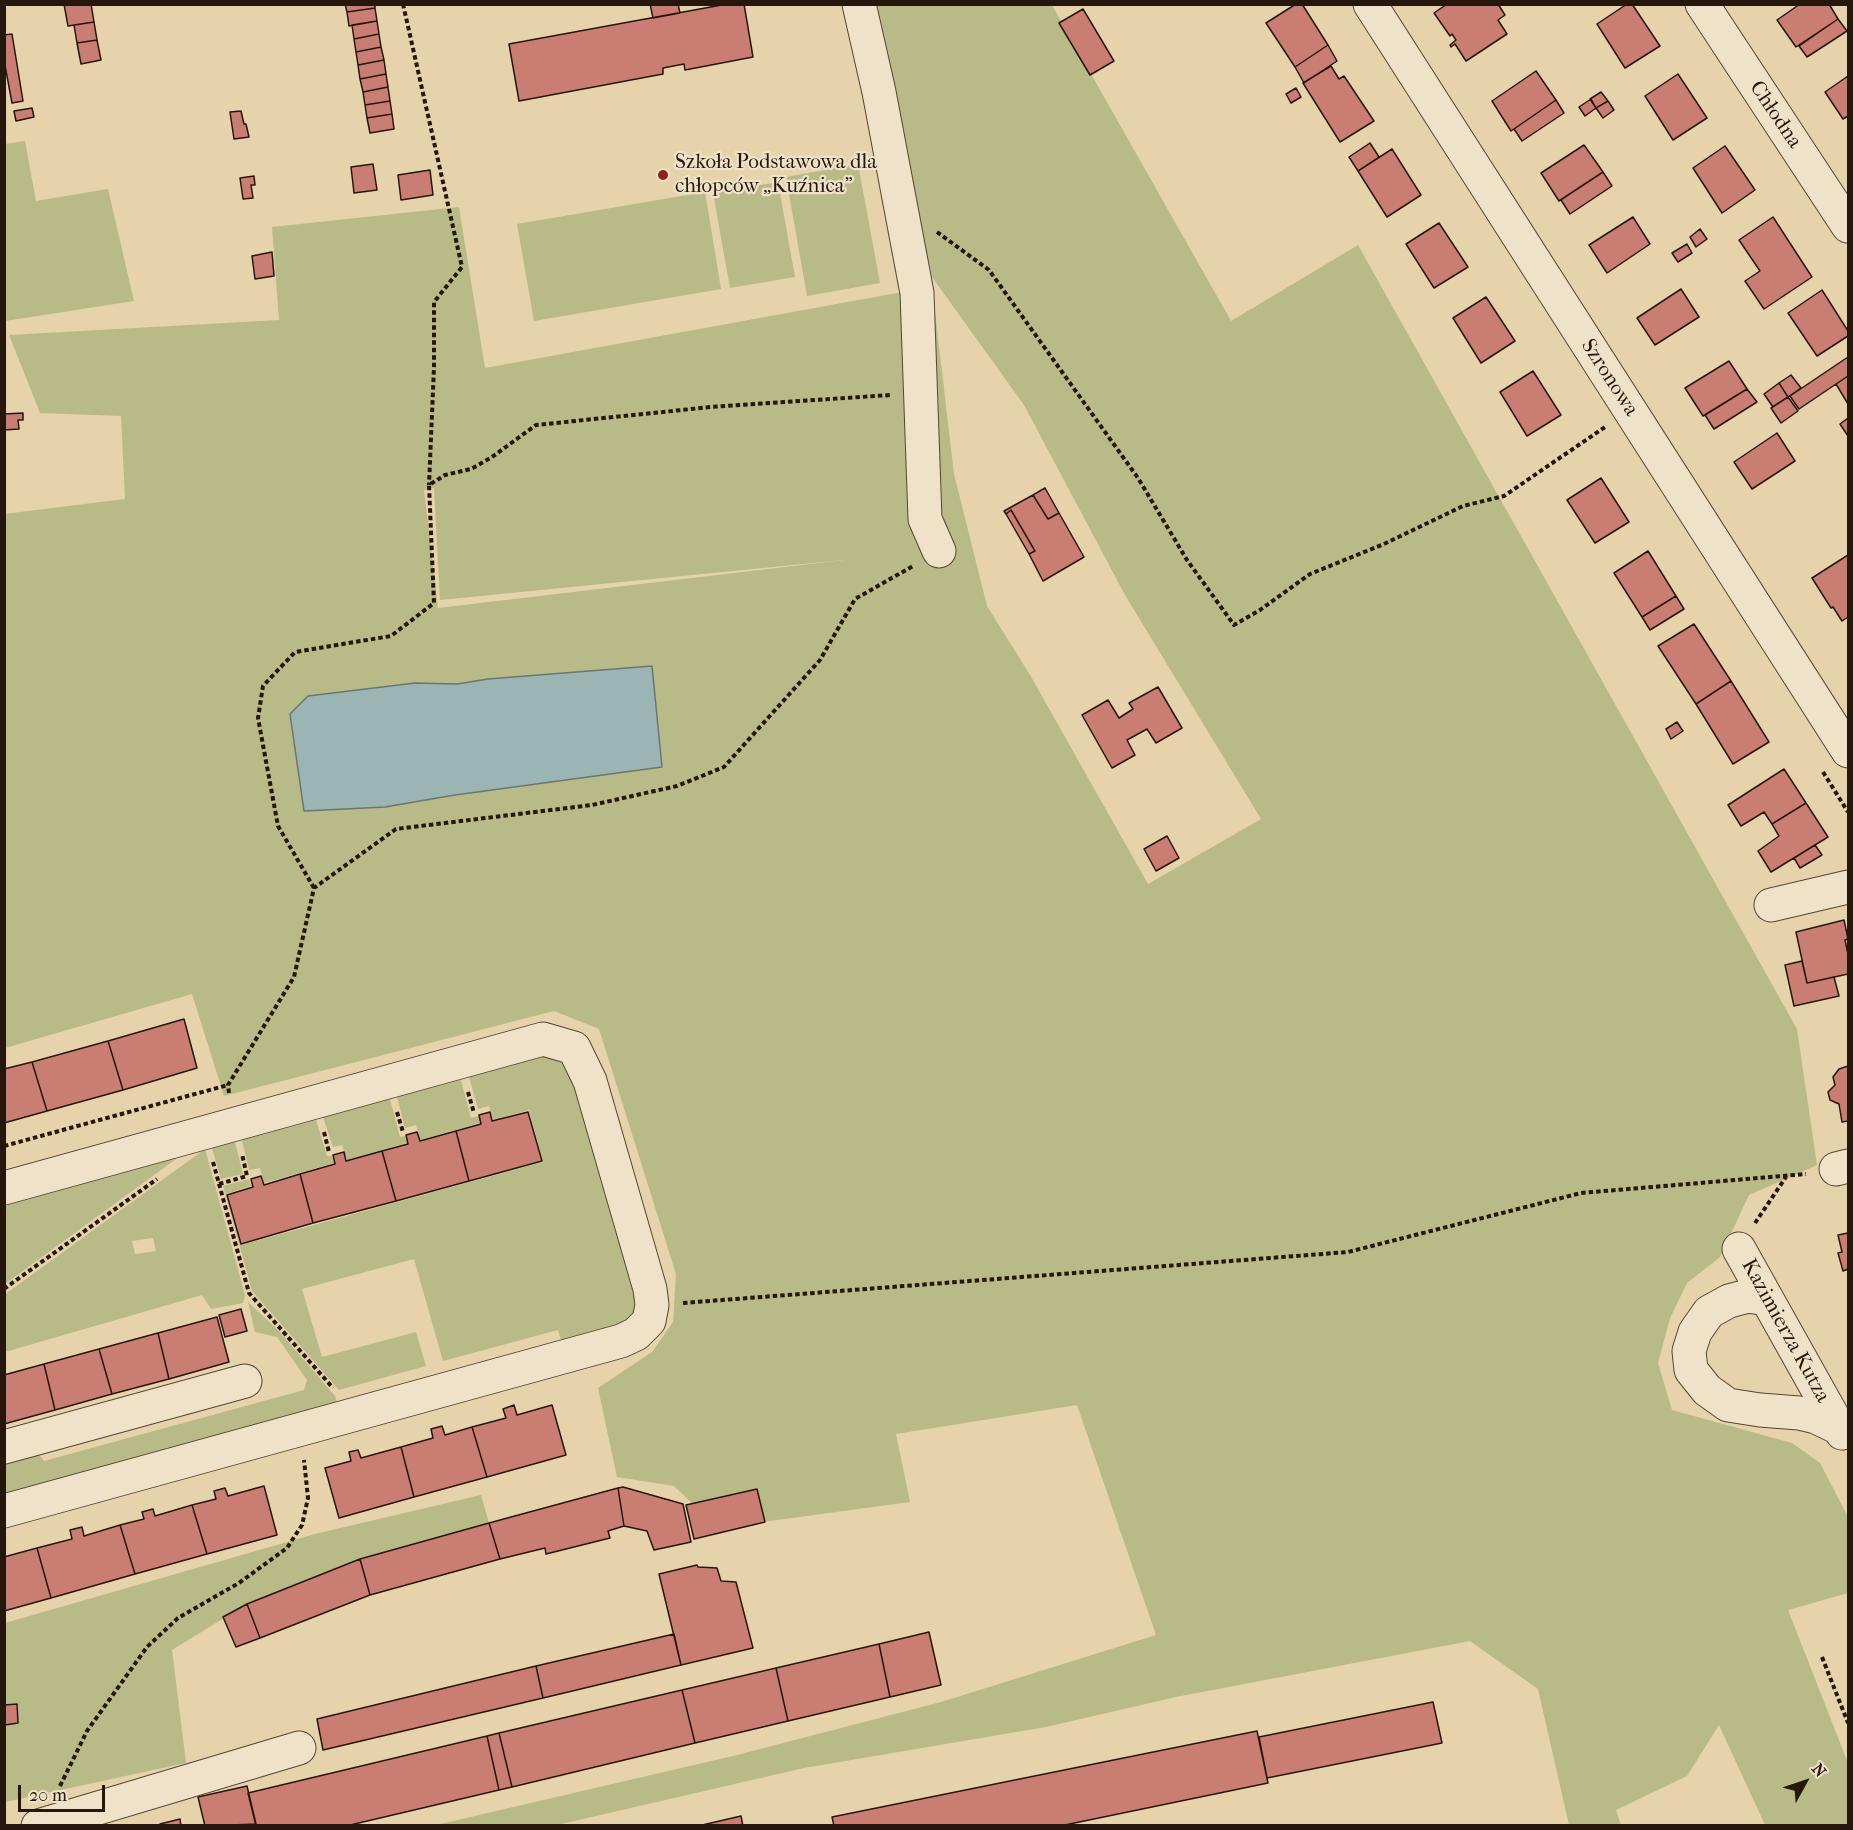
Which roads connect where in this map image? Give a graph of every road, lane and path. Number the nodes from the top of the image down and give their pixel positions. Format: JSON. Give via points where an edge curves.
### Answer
{"nodes":[{"id":1,"x":403,"y":4,"type":"edge"},
{"id":2,"x":859,"y":4,"type":"edge"},
{"id":3,"x":1370,"y":4,"type":"edge"},
{"id":4,"x":1702,"y":4,"type":"edge"},
{"id":5,"x":904,"y":224,"type":"junction"},
{"id":6,"x":1848,"y":226,"type":"edge"},
{"id":7,"x":921,"y":388,"type":"junction"},
{"id":8,"x":1630,"y":410,"type":"junction"},
{"id":9,"x":429,"y":485,"type":"junction"},
{"id":10,"x":939,"y":551,"type":"joint"},
{"id":11,"x":1848,"y":751,"type":"edge"},
{"id":12,"x":1848,"y":887,"type":"edge"},
{"id":13,"x":314,"y":888,"type":"junction"},
{"id":14,"x":1771,"y":905,"type":"dead end"},
{"id":15,"x":228,"y":1085,"type":"junction"},
{"id":16,"x":237,"y":1135,"type":"junction"},
{"id":17,"x":4,"y":1146,"type":"edge"},
{"id":18,"x":211,"y":1154,"type":"dead end"},
{"id":19,"x":1842,"y":1168,"type":"edge"},
{"id":20,"x":219,"y":1184,"type":"junction"},
{"id":21,"x":4,"y":1188,"type":"edge"},
{"id":22,"x":1739,"y":1249,"type":"dead end"},
{"id":23,"x":1767,"y":1299,"type":"junction"},
{"id":24,"x":649,"y":1321,"type":"junction"},
{"id":25,"x":245,"y":1381,"type":"dead end"},
{"id":26,"x":344,"y":1418,"type":"junction"},
{"id":27,"x":1844,"y":1437,"type":"edge"},
{"id":28,"x":4,"y":1447,"type":"edge"},
{"id":29,"x":304,"y":1456,"type":"dead end"},
{"id":30,"x":4,"y":1511,"type":"edge"},
{"id":31,"x":1822,"y":1656,"type":"dead end"},
{"id":32,"x":1848,"y":1723,"type":"edge"},
{"id":33,"x":298,"y":1748,"type":"dead end"},
{"id":34,"x":58,"y":1790,"type":"dead end"},
{"id":35,"x":38,"y":1826,"type":"edge"}],
"edges":[{"from":1,"to":9,"type":"path","via":[[462,267],[434,302]]},
{"from":2,"to":5,"type":"street"},
{"from":3,"to":8,"type":"street","name":"Szronowa"},
{"from":4,"to":6,"type":"street","name":"Chłodna"},
{"from":5,"to":7,"type":"street","via":[[917,293]]},
{"from":5,"to":8,"type":"path","via":[[934,229],[989,270],[1138,478],[1234,625],[1311,574],[1463,506],[1504,496]]},
{"from":7,"to":9,"type":"path","via":[[883,396],[711,407],[536,425],[471,469],[445,475]]},
{"from":7,"to":10,"type":"street","via":[[926,519]]},
{"from":8,"to":11,"type":"street","name":"Szronowa"},
{"from":9,"to":13,"type":"path","via":[[434,603],[391,636],[295,652],[263,686],[258,718],[278,826]]},
{"from":10,"to":13,"type":"path","via":[[855,599],[820,660],[724,767],[677,786],[592,805],[396,829]]},
{"from":12,"to":14,"type":"street"},
{"from":13,"to":15,"type":"path","via":[[294,977]]},
{"from":15,"to":16,"type":"path"},
{"from":15,"to":17,"type":"path"},
{"from":16,"to":20,"type":"path","via":[[247,1176]]},
{"from":16,"to":21,"type":"street"},
{"from":16,"to":24,"type":"street","via":[[543,1039],[574,1048],[590,1081],[650,1289]]},
{"from":18,"to":20,"type":"path"},
{"from":19,"to":24,"type":"path","via":[[1581,1193],[1348,1252],[668,1304]]},
{"from":20,"to":26,"type":"path","via":[[249,1293],[336,1392]]},
{"from":22,"to":23,"type":"street","name":"Kazimierza Kutza"},
{"from":23,"to":27,"type":"street","name":"Kazimierza Kutza"},
{"from":23,"to":27,"type":"street","via":[[1748,1296],[1709,1312],[1695,1332],[1689,1351],[1691,1370],[1707,1390],[1728,1405],[1816,1417]]},
{"from":24,"to":26,"type":"street","via":[[636,1334],[621,1341]]},
{"from":25,"to":28,"type":"street"},
{"from":26,"to":30,"type":"street"},
{"from":29,"to":34,"type":"path","via":[[308,1498],[302,1525],[287,1548],[239,1583],[177,1618],[147,1647],[87,1731]]},
{"from":31,"to":32,"type":"path"},
{"from":33,"to":35,"type":"street"}]}
